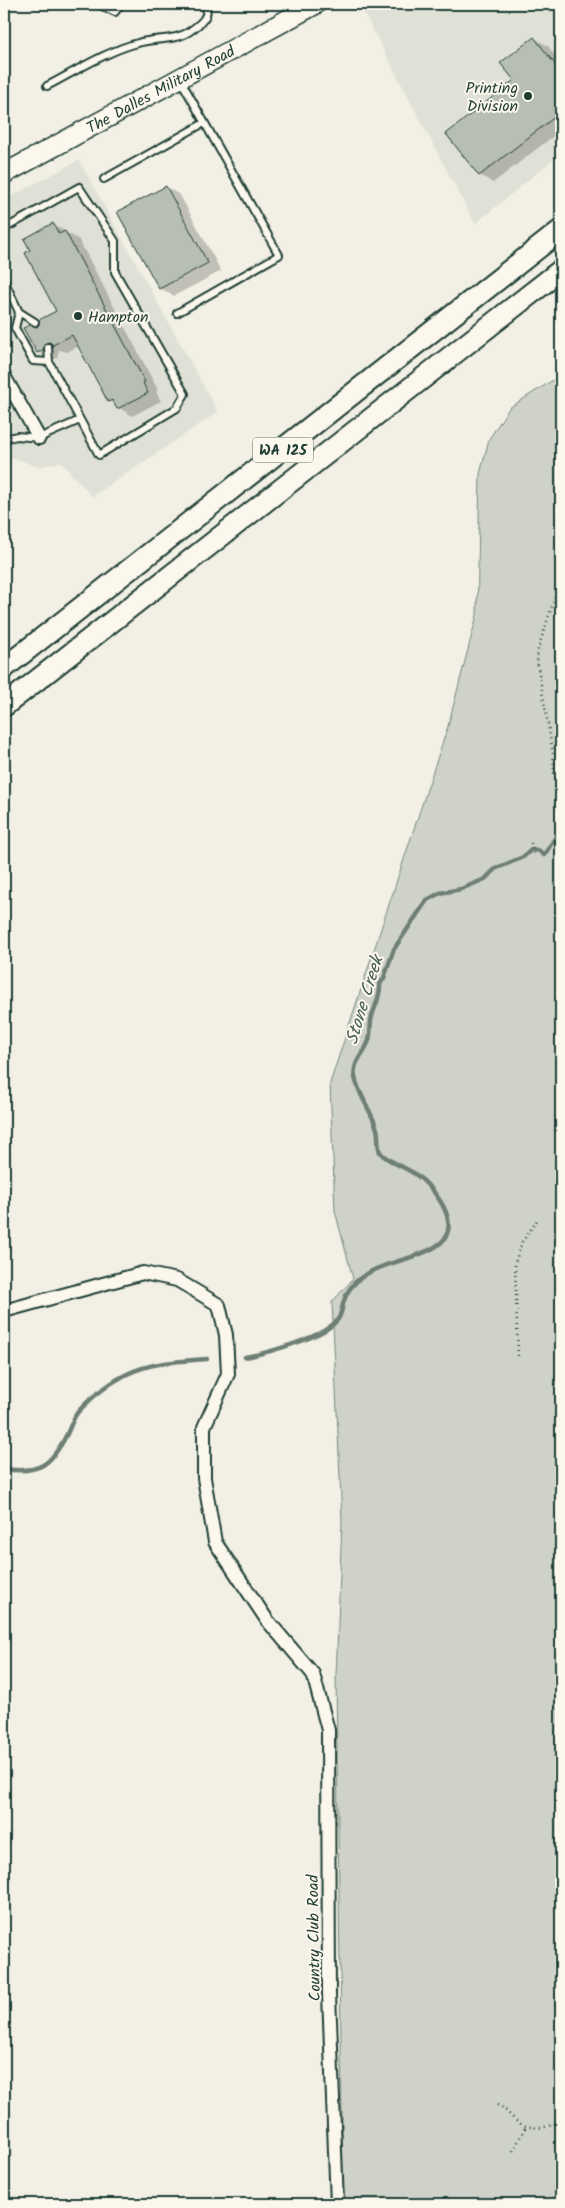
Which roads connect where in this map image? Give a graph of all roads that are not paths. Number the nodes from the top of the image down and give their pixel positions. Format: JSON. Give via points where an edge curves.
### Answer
{"nodes":[{"id":1,"x":98,"y":4,"type":"edge"},
{"id":2,"x":121,"y":4,"type":"edge"},
{"id":3,"x":204,"y":4,"type":"edge"},
{"id":4,"x":316,"y":4,"type":"edge"},
{"id":5,"x":179,"y":78,"type":"junction"},
{"id":6,"x":47,"y":86,"type":"dead end"},
{"id":7,"x":204,"y":123,"type":"junction"},
{"id":8,"x":4,"y":174,"type":"edge"},
{"id":9,"x":104,"y":179,"type":"dead end"},
{"id":10,"x":4,"y":229,"type":"edge"},
{"id":11,"x":561,"y":230,"type":"edge"},
{"id":12,"x":561,"y":270,"type":"edge"},
{"id":13,"x":4,"y":280,"type":"edge"},
{"id":14,"x":6,"y":290,"type":"edge"},
{"id":15,"x":19,"y":312,"type":"junction"},
{"id":16,"x":177,"y":312,"type":"dead end"},
{"id":17,"x":35,"y":322,"type":"dead end"},
{"id":18,"x":48,"y":347,"type":"dead end"},
{"id":19,"x":49,"y":362,"type":"junction"},
{"id":20,"x":4,"y":376,"type":"edge"},
{"id":21,"x":80,"y":420,"type":"junction"},
{"id":22,"x":39,"y":438,"type":"junction"},
{"id":23,"x":4,"y":439,"type":"edge"},
{"id":24,"x":4,"y":668,"type":"edge"},
{"id":25,"x":4,"y":706,"type":"edge"},
{"id":26,"x":4,"y":1311,"type":"edge"},
{"id":27,"x":337,"y":2204,"type":"edge"}],
"edges":[{"from":1,"to":2,"type":"lane","via":[[115,12]]},
{"from":3,"to":6,"type":"lane","via":[[207,9],[205,18],[189,32],[139,42]]},
{"from":4,"to":5,"type":"main road","name":"The Dalles Military Road"},
{"from":5,"to":7,"type":"lane"},
{"from":5,"to":8,"type":"main road","name":"The Dalles Military Road"},
{"from":7,"to":9,"type":"lane"},
{"from":7,"to":16,"type":"lane","via":[[279,255]]},
{"from":10,"to":21,"type":"lane","via":[[79,187],[115,242],[115,272],[184,394],[177,408],[98,455]]},
{"from":11,"to":24,"type":"main road","number":"WA 125"},
{"from":12,"to":25,"type":"main road","number":"WA 125"},
{"from":13,"to":14,"type":"lane"},
{"from":14,"to":15,"type":"lane"},
{"from":15,"to":17,"type":"lane"},
{"from":15,"to":19,"type":"lane","via":[[15,328],[33,361]]},
{"from":18,"to":19,"type":"lane"},
{"from":19,"to":21,"type":"lane"},
{"from":20,"to":22,"type":"street"},
{"from":21,"to":22,"type":"lane"},
{"from":22,"to":23,"type":"lane","via":[[17,436]]},
{"from":26,"to":27,"type":"street","name":"Country Club Road","via":[[143,1273],[177,1280],[219,1305],[226,1335],[228,1374],[204,1428],[204,1478],[215,1542],[267,1620],[314,1674],[328,1730],[329,1994]]}]}
